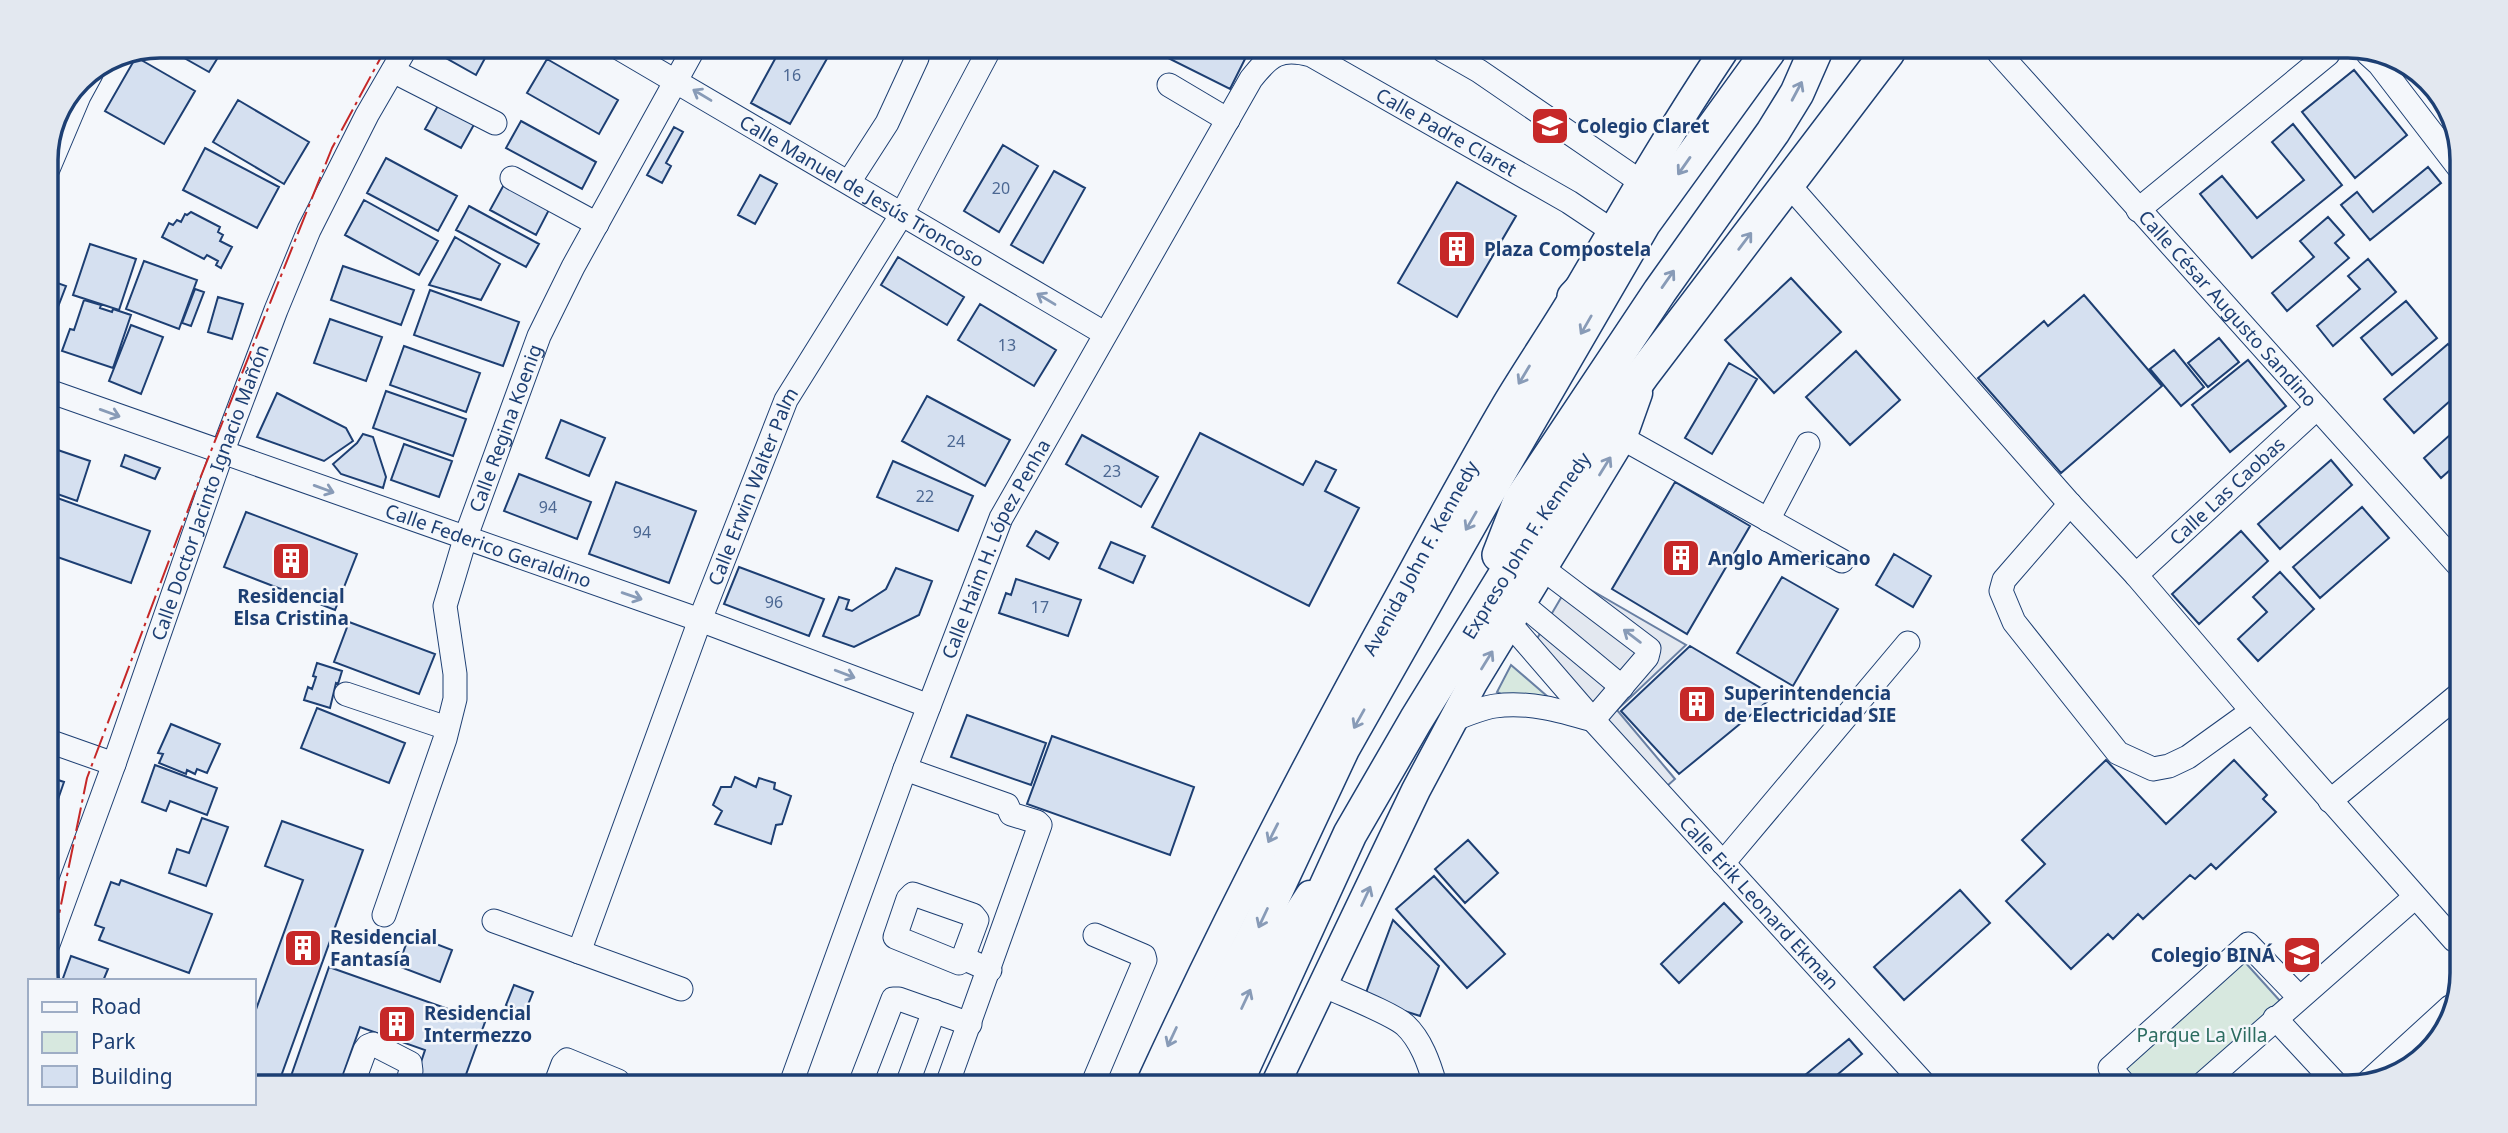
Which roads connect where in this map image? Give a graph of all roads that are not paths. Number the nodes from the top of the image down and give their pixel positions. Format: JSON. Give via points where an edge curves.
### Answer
{"nodes":[{"id":1,"x":401,"y":58,"type":"edge"},
{"id":2,"x":637,"y":58,"type":"edge"},
{"id":3,"x":688,"y":58,"type":"edge"},
{"id":4,"x":917,"y":58,"type":"edge"},
{"id":5,"x":985,"y":58,"type":"edge"},
{"id":6,"x":1270,"y":58,"type":"edge"},
{"id":7,"x":1324,"y":58,"type":"edge"},
{"id":8,"x":1456,"y":58,"type":"edge"},
{"id":9,"x":1719,"y":58,"type":"edge"},
{"id":10,"x":1764,"y":58,"type":"edge"},
{"id":11,"x":1812,"y":58,"type":"edge"},
{"id":12,"x":1883,"y":58,"type":"edge"},
{"id":13,"x":2003,"y":58,"type":"edge"},
{"id":14,"x":2323,"y":58,"type":"edge"},
{"id":15,"x":2377,"y":62,"type":"edge"},
{"id":16,"x":393,"y":71,"type":"junction"},
{"id":17,"x":675,"y":79,"type":"junction"},
{"id":18,"x":1169,"y":85,"type":"dead end"},
{"id":19,"x":77,"y":101,"type":"edge"},
{"id":20,"x":1228,"y":120,"type":"junction"},
{"id":21,"x":495,"y":122,"type":"dead end"},
{"id":22,"x":60,"y":141,"type":"edge"},
{"id":23,"x":2450,"y":156,"type":"edge"},
{"id":24,"x":512,"y":178,"type":"dead end"},
{"id":25,"x":849,"y":182,"type":"junction"},
{"id":26,"x":1641,"y":182,"type":"junction"},
{"id":27,"x":1788,"y":184,"type":"junction"},
{"id":28,"x":2138,"y":210,"type":"junction"},
{"id":29,"x":902,"y":214,"type":"junction"},
{"id":30,"x":1644,"y":223,"type":"junction"},
{"id":31,"x":597,"y":224,"type":"junction"},
{"id":32,"x":1611,"y":230,"type":"junction"},
{"id":33,"x":1574,"y":297,"type":"junction"},
{"id":34,"x":1104,"y":333,"type":"junction"},
{"id":35,"x":1644,"y":373,"type":"junction"},
{"id":36,"x":58,"y":394,"type":"edge"},
{"id":37,"x":2317,"y":408,"type":"junction"},
{"id":38,"x":1622,"y":438,"type":"junction"},
{"id":39,"x":1808,"y":444,"type":"dead end"},
{"id":40,"x":222,"y":453,"type":"junction"},
{"id":41,"x":2070,"y":504,"type":"junction"},
{"id":42,"x":1768,"y":520,"type":"junction"},
{"id":43,"x":465,"y":539,"type":"junction"},
{"id":44,"x":2450,"y":556,"type":"edge"},
{"id":45,"x":1842,"y":561,"type":"dead end"},
{"id":46,"x":1542,"y":568,"type":"junction"},
{"id":47,"x":2136,"y":575,"type":"junction"},
{"id":48,"x":1515,"y":613,"type":"junction"},
{"id":49,"x":700,"y":620,"type":"junction"},
{"id":50,"x":1471,"y":630,"type":"junction"},
{"id":51,"x":1908,"y":643,"type":"dead end"},
{"id":52,"x":1622,"y":687,"type":"junction"},
{"id":53,"x":346,"y":694,"type":"dead end"},
{"id":54,"x":2450,"y":702,"type":"edge"},
{"id":55,"x":929,"y":706,"type":"junction"},
{"id":56,"x":2252,"y":711,"type":"junction"},
{"id":57,"x":1453,"y":720,"type":"junction"},
{"id":58,"x":1593,"y":720,"type":"junction"},
{"id":59,"x":447,"y":728,"type":"junction"},
{"id":60,"x":58,"y":744,"type":"edge"},
{"id":61,"x":114,"y":764,"type":"junction"},
{"id":62,"x":905,"y":769,"type":"junction"},
{"id":63,"x":2330,"y":801,"type":"junction"},
{"id":64,"x":1349,"y":834,"type":"junction"},
{"id":65,"x":1723,"y":863,"type":"junction"},
{"id":66,"x":2415,"y":897,"type":"junction"},
{"id":67,"x":383,"y":915,"type":"dead end"},
{"id":68,"x":58,"y":917,"type":"edge"},
{"id":69,"x":494,"y":921,"type":"dead end"},
{"id":70,"x":1095,"y":935,"type":"dead end"},
{"id":71,"x":2450,"y":936,"type":"edge"},
{"id":72,"x":579,"y":952,"type":"junction"},
{"id":73,"x":963,"y":958,"type":"dead end"},
{"id":74,"x":1337,"y":958,"type":"junction"},
{"id":75,"x":989,"y":970,"type":"junction"},
{"id":76,"x":1325,"y":986,"type":"junction"},
{"id":77,"x":681,"y":989,"type":"dead end"},
{"id":78,"x":2299,"y":997,"type":"junction"},
{"id":79,"x":934,"y":1011,"type":"junction"},
{"id":80,"x":2442,"y":1015,"type":"edge"},
{"id":81,"x":2275,"y":1018,"type":"junction"},
{"id":82,"x":970,"y":1024,"type":"junction"},
{"id":83,"x":2381,"y":1070,"type":"edge"},
{"id":84,"x":356,"y":1075,"type":"edge"},
{"id":85,"x":410,"y":1075,"type":"edge"},
{"id":86,"x":559,"y":1075,"type":"edge"},
{"id":87,"x":603,"y":1075,"type":"edge"},
{"id":88,"x":794,"y":1075,"type":"edge"},
{"id":89,"x":864,"y":1075,"type":"edge"},
{"id":90,"x":911,"y":1075,"type":"edge"},
{"id":91,"x":951,"y":1075,"type":"edge"},
{"id":92,"x":1096,"y":1075,"type":"edge"},
{"id":93,"x":1155,"y":1075,"type":"edge"},
{"id":94,"x":1185,"y":1075,"type":"edge"},
{"id":95,"x":1212,"y":1075,"type":"edge"},
{"id":96,"x":1240,"y":1075,"type":"edge"},
{"id":97,"x":1280,"y":1075,"type":"edge"},
{"id":98,"x":1287,"y":1075,"type":"edge"},
{"id":99,"x":1432,"y":1075,"type":"edge"},
{"id":100,"x":1916,"y":1075,"type":"edge"},
{"id":101,"x":2116,"y":1075,"type":"edge"},
{"id":102,"x":2212,"y":1075,"type":"edge"},
{"id":103,"x":2328,"y":1075,"type":"edge"}],
"edges":[{"from":1,"to":16,"type":"street","name":"Calle Doctor Jacinto Ignacio Mañón"},
{"from":2,"to":17,"type":"street","name":"Calle Manuel de Jesús Troncoso"},
{"from":3,"to":17,"type":"street","name":"Calle Regina Koenig"},
{"from":4,"to":25,"type":"street","via":[[887,123]]},
{"from":5,"to":29,"type":"street","name":"Calle Erwin Walter Palm"},
{"from":6,"to":20,"type":"street","name":"Calle Haim H. López Penha","via":[[1251,79]]},
{"from":7,"to":32,"type":"street","name":"Calle Padre Claret"},
{"from":8,"to":26,"type":"street"},
{"from":9,"to":26,"type":"main road","name":"Avenida John F. Kennedy"},
{"from":10,"to":30,"type":"highway","one_way":true},
{"from":50,"to":11,"type":"highway","one_way":true,"via":[[1520,501],[1773,132]]},
{"from":12,"to":27,"type":"highway","name":"Expreso John F. Kennedy"},
{"from":13,"to":28,"type":"street","name":"Calle César Augusto Sandino"},
{"from":14,"to":28,"type":"street"},
{"from":15,"to":23,"type":"street"},
{"from":16,"to":21,"type":"street"},
{"from":16,"to":40,"type":"street","name":"Calle Doctor Jacinto Ignacio Mañón","via":[[309,230]]},
{"from":25,"to":17,"type":"street","name":"Calle Manuel de Jesús Troncoso","one_way":true},
{"from":17,"to":31,"type":"street","name":"Calle Regina Koenig"},
{"from":18,"to":20,"type":"street"},
{"from":19,"to":22,"type":"street"},
{"from":20,"to":34,"type":"street","name":"Calle Haim H. López Penha"},
{"from":24,"to":31,"type":"street"},
{"from":25,"to":29,"type":"street","name":"Calle Manuel de Jesús Troncoso"},
{"from":26,"to":32,"type":"main road","name":"Avenida John F. Kennedy"},
{"from":35,"to":27,"type":"highway","name":"Expreso John F. Kennedy","one_way":true},
{"from":27,"to":41,"type":"street"},
{"from":28,"to":37,"type":"street","name":"Calle César Augusto Sandino"},
{"from":34,"to":29,"type":"street","name":"Calle Manuel de Jesús Troncoso","one_way":true},
{"from":29,"to":49,"type":"street","name":"Calle Erwin Walter Palm","via":[[786,400]]},
{"from":30,"to":33,"type":"highway"},
{"from":30,"to":94,"type":"highway","one_way":true,"via":[[1343,748]]},
{"from":31,"to":43,"type":"street","name":"Calle Regina Koenig","via":[[539,335]]},
{"from":32,"to":33,"type":"main road","name":"Avenida John F. Kennedy"},
{"from":33,"to":93,"type":"main road","name":"Avenida John F. Kennedy","one_way":true,"via":[[1505,406],[1351,684],[1212,952]]},
{"from":34,"to":55,"type":"street","name":"Calle Haim H. López Penha","via":[[1001,518]]},
{"from":35,"to":38,"type":"main road"},
{"from":35,"to":50,"type":"highway","name":"Expreso John F. Kennedy","via":[[1539,520]]},
{"from":36,"to":40,"type":"street","name":"Calle Federico Geraldino","one_way":true},
{"from":37,"to":44,"type":"street","name":"Calle César Augusto Sandino"},
{"from":37,"to":47,"type":"street","name":"Calle Las Caobas"},
{"from":38,"to":42,"type":"street"},
{"from":46,"to":38,"type":"main road","one_way":true},
{"from":39,"to":42,"type":"street"},
{"from":40,"to":43,"type":"street","name":"Calle Federico Geraldino","one_way":true},
{"from":40,"to":61,"type":"street","name":"Calle Doctor Jacinto Ignacio Mañón"},
{"from":41,"to":47,"type":"street"},
{"from":41,"to":56,"type":"street","via":[[2004,580],[2001,591],[2014,622],[2118,753],[2153,769],[2169,766]]},
{"from":42,"to":45,"type":"street"},
{"from":43,"to":49,"type":"street","name":"Calle Federico Geraldino","one_way":true},
{"from":43,"to":59,"type":"street","name":"Calle Regina Koenig","via":[[445,606],[455,674],[455,699]]},
{"from":46,"to":48,"type":"main road"},
{"from":52,"to":46,"type":"street","one_way":true,"via":[[1649,649]]},
{"from":47,"to":56,"type":"street"},
{"from":48,"to":52,"type":"street"},
{"from":57,"to":48,"type":"main road","one_way":true},
{"from":48,"to":58,"type":"street","name":"Calle Erik Leonard Ekman"},
{"from":49,"to":55,"type":"street","name":"Calle Federico Geraldino","one_way":true},
{"from":49,"to":72,"type":"street","name":"Calle Erwin Walter Palm"},
{"from":50,"to":64,"type":"highway","name":"Expreso John F. Kennedy"},
{"from":51,"to":65,"type":"street"},
{"from":52,"to":58,"type":"street"},
{"from":53,"to":59,"type":"street"},
{"from":54,"to":63,"type":"street"},
{"from":55,"to":62,"type":"street","name":"Calle Haim H. López Penha"},
{"from":56,"to":63,"type":"street"},
{"from":57,"to":58,"type":"street","via":[[1496,706],[1551,709]]},
{"from":74,"to":57,"type":"main road","one_way":true},
{"from":58,"to":65,"type":"street","name":"Calle Erik Leonard Ekman"},
{"from":59,"to":67,"type":"street","name":"Calle Regina Koenig"},
{"from":60,"to":61,"type":"street"},
{"from":61,"to":68,"type":"street","name":"Calle Doctor Jacinto Ignacio Mañón"},
{"from":62,"to":75,"type":"street","via":[[1007,805],[1011,814],[1040,825]]},
{"from":62,"to":88,"type":"street","name":"Calle Haim H. López Penha"},
{"from":63,"to":66,"type":"street"},
{"from":95,"to":64,"type":"main road","one_way":true,"via":[[1255,980]]},
{"from":64,"to":96,"type":"highway","name":"Expreso John F. Kennedy"},
{"from":65,"to":100,"type":"street","name":"Calle Erik Leonard Ekman"},
{"from":66,"to":71,"type":"street"},
{"from":66,"to":78,"type":"street"},
{"from":69,"to":72,"type":"street"},
{"from":70,"to":92,"type":"street","via":[[1145,960]]},
{"from":72,"to":77,"type":"street"},
{"from":73,"to":75,"type":"street"},
{"from":74,"to":76,"type":"main road"},
{"from":74,"to":97,"type":"main road"},
{"from":75,"to":82,"type":"street"},
{"from":76,"to":98,"type":"main road"},
{"from":76,"to":99,"type":"street","via":[[1403,1024],[1428,1060]]},
{"from":78,"to":81,"type":"street"},
{"from":78,"to":101,"type":"street","via":[[2248,944],[2110,1068]]},
{"from":79,"to":82,"type":"street"},
{"from":79,"to":89,"type":"street","via":[[893,999]]},
{"from":79,"to":90,"type":"street"},
{"from":80,"to":83,"type":"street"},
{"from":81,"to":102,"type":"street"},
{"from":81,"to":103,"type":"street"},
{"from":82,"to":91,"type":"street"},
{"from":84,"to":85,"type":"street","via":[[365,1050],[373,1044],[410,1063]]},
{"from":86,"to":87,"type":"street","via":[[567,1060]]}]}
